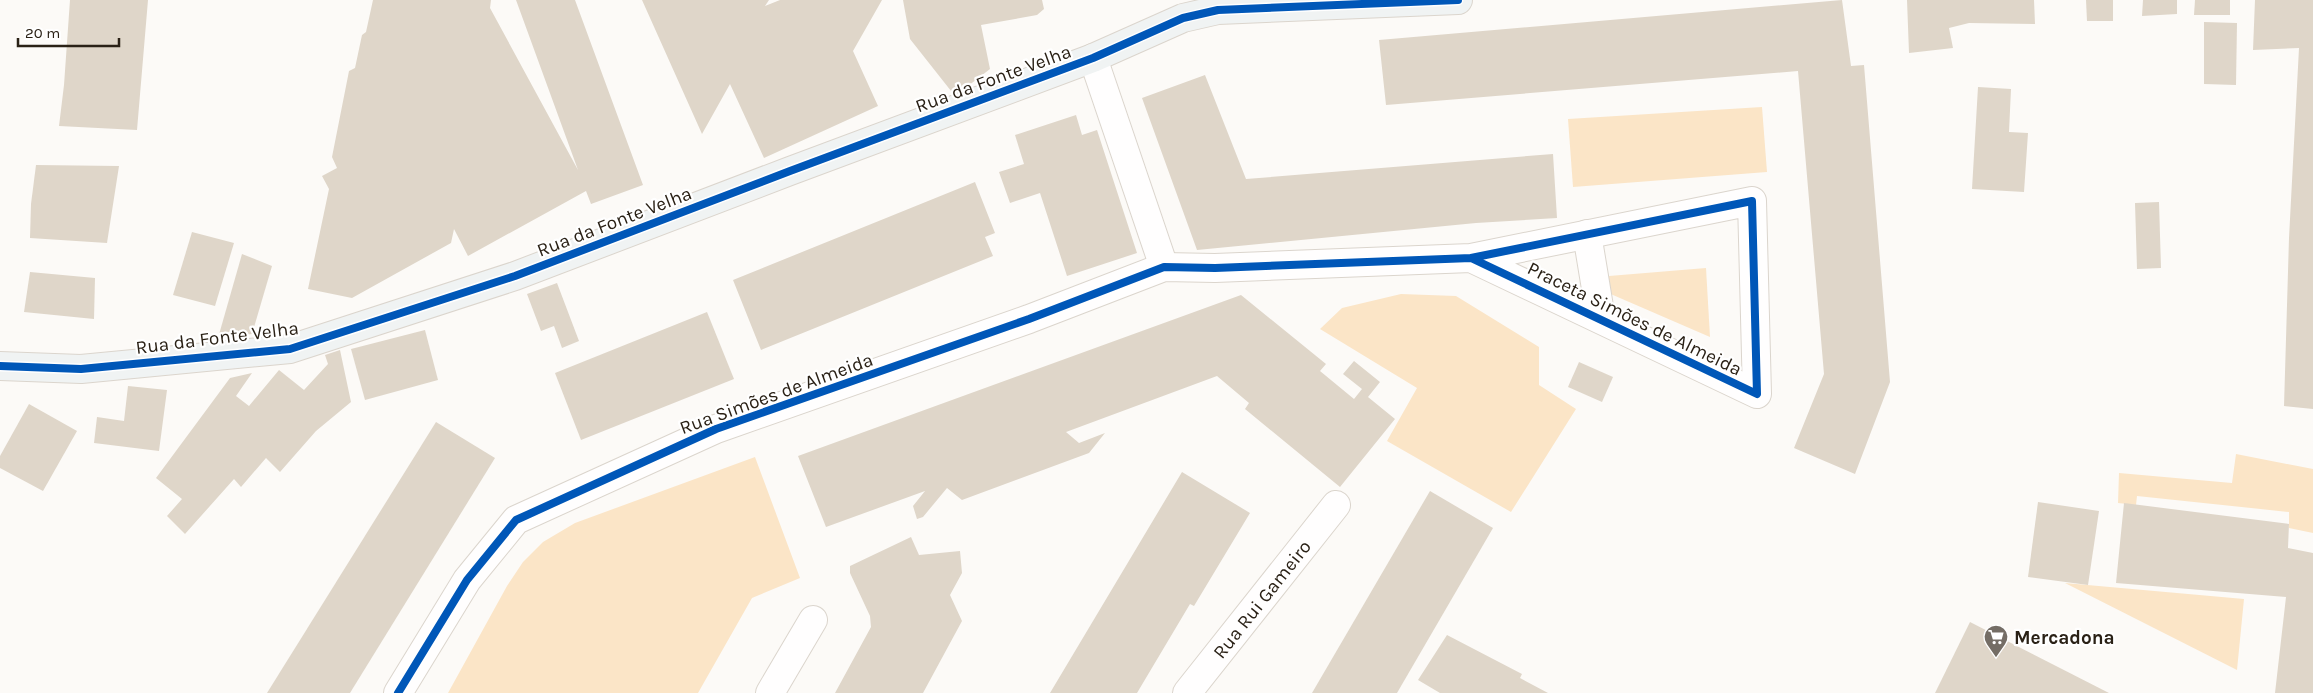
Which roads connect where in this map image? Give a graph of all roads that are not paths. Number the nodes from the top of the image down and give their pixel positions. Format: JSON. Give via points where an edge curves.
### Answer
{"nodes":[{"id":1,"x":1458,"y":0,"type":"edge"},
{"id":2,"x":1370,"y":2,"type":"edge"},
{"id":3,"x":1230,"y":5,"type":"edge"},
{"id":4,"x":1093,"y":58,"type":"junction"},
{"id":5,"x":1587,"y":234,"type":"junction"},
{"id":6,"x":1471,"y":258,"type":"junction"},
{"id":7,"x":1164,"y":267,"type":"junction"},
{"id":8,"x":1601,"y":319,"type":"junction"},
{"id":9,"x":0,"y":366,"type":"edge"},
{"id":10,"x":1336,"y":505,"type":"dead end"},
{"id":11,"x":812,"y":620,"type":"dead end"},
{"id":12,"x":398,"y":693,"type":"edge"},
{"id":13,"x":770,"y":693,"type":"edge"},
{"id":14,"x":1187,"y":693,"type":"edge"}],
"edges":[{"from":1,"to":2,"type":"street","name":"Rua da Fonte Velha"},
{"from":2,"to":3,"type":"street","name":"Rua da Fonte Velha"},
{"from":3,"to":4,"type":"street","name":"Rua da Fonte Velha","via":[[1183,18]]},
{"from":4,"to":7,"type":"street"},
{"from":4,"to":9,"type":"street","name":"Rua da Fonte Velha","via":[[515,276],[290,349],[81,369]]},
{"from":5,"to":6,"type":"street","name":"Praceta Simões de Almeida"},
{"from":5,"to":8,"type":"street","name":"Praceta Simões de Almeida"},
{"from":5,"to":8,"type":"street","name":"Praceta Simões de Almeida","via":[[1752,201],[1757,394]]},
{"from":6,"to":7,"type":"street","name":"Praceta Simões de Almeida"},
{"from":6,"to":8,"type":"street","name":"Praceta Simões de Almeida"},
{"from":7,"to":12,"type":"street","name":"Rua Simões de Almeida","via":[[1029,319],[716,429],[516,520],[467,580]]},
{"from":10,"to":14,"type":"street","name":"Rua Rui Gameiro"},
{"from":11,"to":13,"type":"street"}]}
